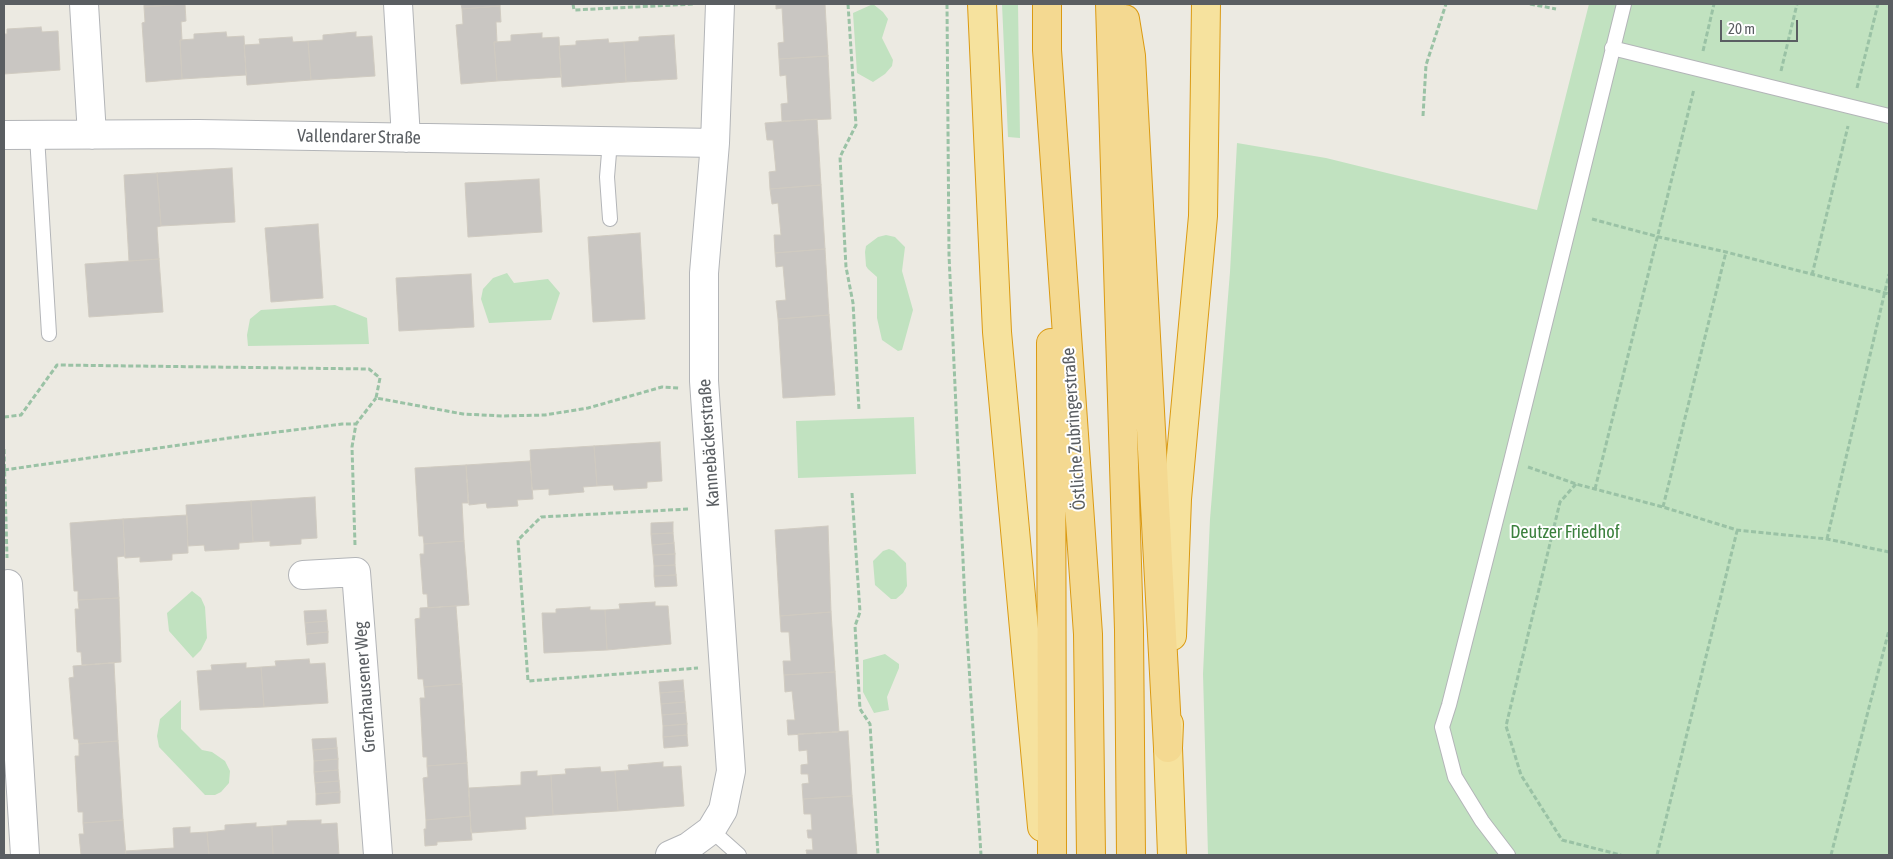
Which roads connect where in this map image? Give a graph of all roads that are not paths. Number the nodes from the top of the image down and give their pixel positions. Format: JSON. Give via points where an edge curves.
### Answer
{"nodes":[{"id":1,"x":84,"y":4,"type":"edge"},
{"id":2,"x":398,"y":4,"type":"edge"},
{"id":3,"x":720,"y":4,"type":"edge"},
{"id":4,"x":982,"y":4,"type":"edge"},
{"id":5,"x":1046,"y":4,"type":"edge"},
{"id":6,"x":1110,"y":4,"type":"edge"},
{"id":7,"x":1123,"y":4,"type":"edge"},
{"id":8,"x":1206,"y":4,"type":"edge"},
{"id":9,"x":1624,"y":4,"type":"edge"},
{"id":10,"x":1612,"y":48,"type":"junction"},
{"id":11,"x":1047,"y":50,"type":"junction"},
{"id":12,"x":1889,"y":116,"type":"edge"},
{"id":13,"x":92,"y":135,"type":"junction"},
{"id":14,"x":4,"y":136,"type":"edge"},
{"id":15,"x":37,"y":136,"type":"junction"},
{"id":16,"x":406,"y":138,"type":"junction"},
{"id":17,"x":610,"y":141,"type":"junction"},
{"id":18,"x":715,"y":143,"type":"junction"},
{"id":19,"x":610,"y":219,"type":"dead end"},
{"id":20,"x":49,"y":334,"type":"dead end"},
{"id":21,"x":303,"y":575,"type":"dead end"},
{"id":22,"x":8,"y":584,"type":"road end"},
{"id":23,"x":8,"y":637,"type":"edge"},
{"id":24,"x":1168,"y":748,"type":"junction"},
{"id":25,"x":711,"y":830,"type":"junction"},
{"id":26,"x":25,"y":855,"type":"edge"},
{"id":27,"x":378,"y":855,"type":"edge"},
{"id":28,"x":670,"y":855,"type":"edge"},
{"id":29,"x":739,"y":855,"type":"edge"},
{"id":30,"x":1045,"y":855,"type":"edge"},
{"id":31,"x":1052,"y":855,"type":"edge"},
{"id":32,"x":1091,"y":855,"type":"edge"},
{"id":33,"x":1131,"y":855,"type":"edge"},
{"id":34,"x":1172,"y":855,"type":"edge"},
{"id":35,"x":1508,"y":855,"type":"edge"}],
"edges":[{"from":1,"to":13,"type":"street"},
{"from":2,"to":16,"type":"street"},
{"from":3,"to":18,"type":"street","name":"Kannebäckerstraße"},
{"from":4,"to":30,"type":"highway","via":[[997,332]]},
{"from":5,"to":11,"type":"highway","name":"Östliche Zubringerstraße"},
{"from":6,"to":33,"type":"highway","via":[[1129,630]]},
{"from":7,"to":24,"type":"highway","via":[[1131,56]]},
{"from":8,"to":24,"type":"highway","via":[[1203,216],[1177,499]]},
{"from":9,"to":10,"type":"lane"},
{"from":10,"to":12,"type":"lane"},
{"from":10,"to":35,"type":"lane","via":[[1442,727],[1456,777],[1482,821]]},
{"from":11,"to":31,"type":"highway","via":[[1052,411]]},
{"from":11,"to":32,"type":"highway","name":"Östliche Zubringerstraße","via":[[1088,634]]},
{"from":13,"to":15,"type":"street","name":"Vallendarer Straße"},
{"from":13,"to":16,"type":"street","name":"Vallendarer Straße"},
{"from":14,"to":15,"type":"street","name":"Vallendarer Straße"},
{"from":15,"to":20,"type":"lane"},
{"from":16,"to":17,"type":"street","name":"Vallendarer Straße"},
{"from":17,"to":18,"type":"street","name":"Vallendarer Straße"},
{"from":17,"to":19,"type":"lane","via":[[607,177]]},
{"from":18,"to":25,"type":"street","name":"Kannebäckerstraße","via":[[704,273],[705,389],[731,771],[723,810]]},
{"from":21,"to":27,"type":"street","name":"Grenzhausener Weg","via":[[356,572]]},
{"from":22,"to":23,"type":"street"},
{"from":23,"to":26,"type":"street"},
{"from":24,"to":34,"type":"highway"},
{"from":25,"to":28,"type":"street","name":"Kannebäckerstraße","via":[[688,847]]},
{"from":25,"to":29,"type":"lane"}]}
